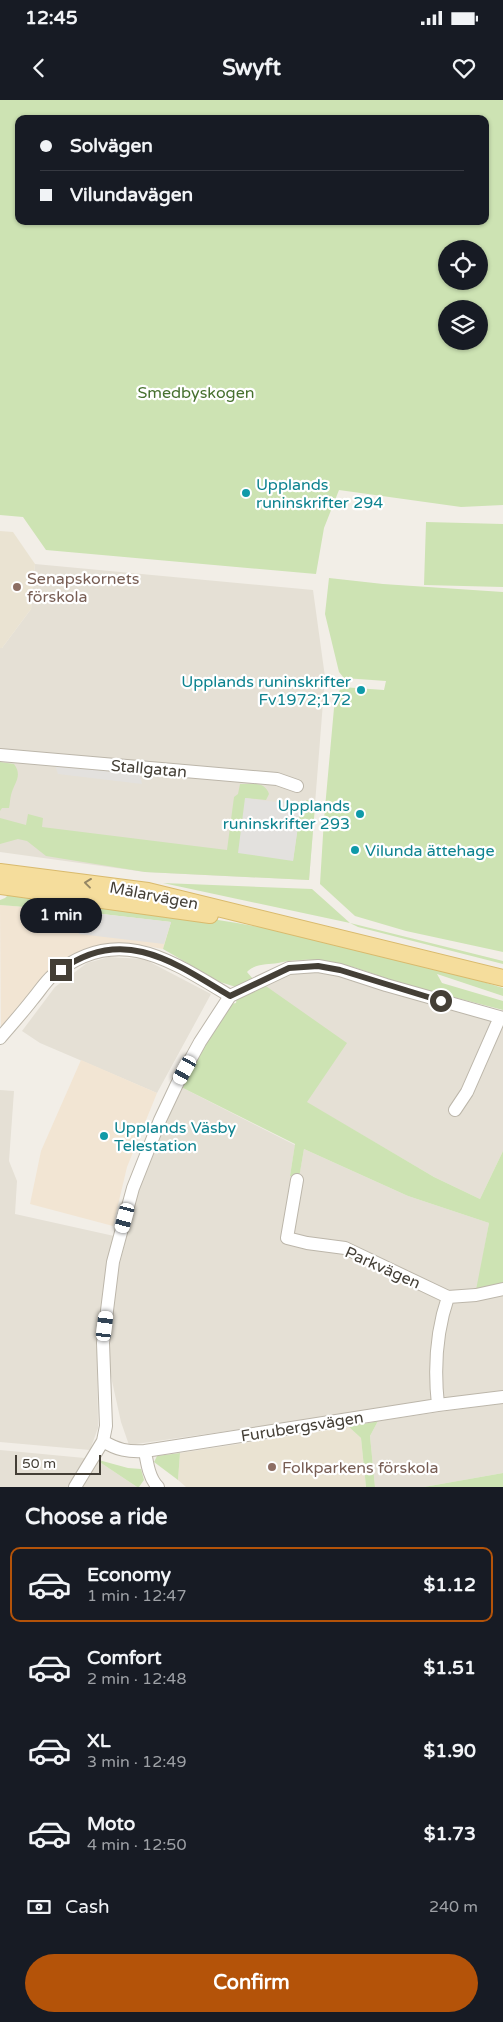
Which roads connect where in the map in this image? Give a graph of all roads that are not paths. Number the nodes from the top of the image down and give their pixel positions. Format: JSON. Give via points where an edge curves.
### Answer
{"nodes":[{"id":1,"x":0,"y":755,"type":"edge"},
{"id":2,"x":297,"y":786,"type":"dead end"},
{"id":3,"x":0,"y":872,"type":"edge"},
{"id":4,"x":0,"y":886,"type":"edge"},
{"id":5,"x":306,"y":929,"type":"junction"},
{"id":6,"x":503,"y":978,"type":"edge"},
{"id":7,"x":230,"y":996,"type":"junction"},
{"id":8,"x":502,"y":1017,"type":"edge"},
{"id":9,"x":0,"y":1038,"type":"edge"},
{"id":10,"x":455,"y":1110,"type":"dead end"},
{"id":11,"x":297,"y":1180,"type":"dead end"},
{"id":12,"x":503,"y":1289,"type":"edge"},
{"id":13,"x":448,"y":1297,"type":"junction"},
{"id":14,"x":503,"y":1397,"type":"edge"},
{"id":15,"x":438,"y":1405,"type":"junction"},
{"id":16,"x":103,"y":1441,"type":"junction"},
{"id":17,"x":145,"y":1451,"type":"junction"},
{"id":18,"x":75,"y":1487,"type":"edge"},
{"id":19,"x":158,"y":1487,"type":"edge"}],
"edges":[{"from":1,"to":2,"type":"street","name":"Stallgatan","via":[[277,779]]},
{"from":5,"to":3,"type":"main road","name":"Mälarvägen","one_way":true,"via":[[148,891]]},
{"from":4,"to":5,"type":"main road","name":"Mälarvägen"},
{"from":5,"to":6,"type":"main road","name":"Mälarvägen"},
{"from":7,"to":8,"type":"street","via":[[289,968],[318,966]]},
{"from":7,"to":9,"type":"street","via":[[155,954],[108,949],[89,954],[51,977]]},
{"from":7,"to":16,"type":"street","via":[[177,1084],[133,1188],[113,1262],[104,1334],[106,1426]]},
{"from":8,"to":10,"type":"street","via":[[467,1092]]},
{"from":11,"to":13,"type":"street","name":"Parkvägen","via":[[288,1238],[307,1244],[345,1248]]},
{"from":12,"to":13,"type":"street","name":"Parkvägen"},
{"from":13,"to":15,"type":"street","via":[[437,1345],[435,1376]]},
{"from":14,"to":15,"type":"street","name":"Furubergsvägen"},
{"from":15,"to":17,"type":"street","name":"Furubergsvägen"},
{"from":16,"to":17,"type":"street","name":"Furubergsvägen","via":[[129,1452]]},
{"from":16,"to":18,"type":"street"},
{"from":17,"to":19,"type":"street","via":[[150,1475]]}]}
